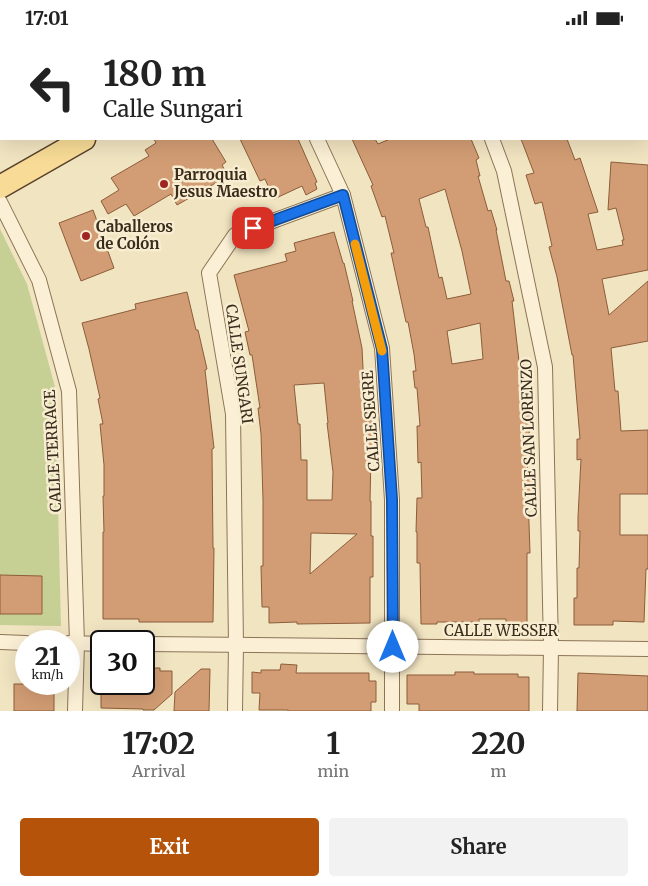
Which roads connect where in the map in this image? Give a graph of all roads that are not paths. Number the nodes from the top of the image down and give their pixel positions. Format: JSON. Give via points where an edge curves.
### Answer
{"nodes":[{"id":1,"x":82,"y":140,"type":"edge"},
{"id":2,"x":317,"y":140,"type":"edge"},
{"id":3,"x":492,"y":140,"type":"edge"},
{"id":4,"x":0,"y":187,"type":"edge"},
{"id":5,"x":343,"y":195,"type":"junction"},
{"id":6,"x":0,"y":202,"type":"edge"},
{"id":7,"x":73,"y":630,"type":"edge"},
{"id":8,"x":0,"y":642,"type":"edge"},
{"id":9,"x":15,"y":643,"type":"edge"},
{"id":10,"x":155,"y":644,"type":"edge"},
{"id":11,"x":236,"y":645,"type":"junction"},
{"id":12,"x":393,"y":647,"type":"junction"},
{"id":13,"x":551,"y":647,"type":"junction"},
{"id":14,"x":648,"y":649,"type":"edge"},
{"id":15,"x":75,"y":695,"type":"edge"},
{"id":16,"x":75,"y":711,"type":"edge"},
{"id":17,"x":236,"y":711,"type":"edge"},
{"id":18,"x":392,"y":711,"type":"edge"},
{"id":19,"x":550,"y":711,"type":"edge"}],
"edges":[{"from":1,"to":4,"type":"main road"},
{"from":2,"to":5,"type":"street","name":"CALLE SEGRE"},
{"from":3,"to":13,"type":"street","name":"CALLE SAN LORENZO","via":[[504,171],[545,367]]},
{"from":5,"to":11,"type":"street","name":"CALLE SUNGARI","via":[[235,235],[209,273],[233,414]]},
{"from":5,"to":12,"type":"street","name":"CALLE SEGRE","via":[[382,349],[392,500]]},
{"from":6,"to":7,"type":"street","name":"CALLE TERRACE","via":[[39,280],[69,391]]},
{"from":8,"to":9,"type":"street"},
{"from":10,"to":11,"type":"street","name":"CALLE WESSER"},
{"from":11,"to":12,"type":"street","name":"CALLE WESSER"},
{"from":11,"to":17,"type":"street","name":"CALLE SUNGARI"},
{"from":12,"to":13,"type":"street","name":"CALLE WESSER"},
{"from":12,"to":18,"type":"street","name":"CALLE SEGRE"},
{"from":13,"to":14,"type":"street","name":"CALLE WESSER"},
{"from":13,"to":19,"type":"street","name":"CALLE SAN LORENZO"},
{"from":15,"to":16,"type":"street","name":"CALLE TERRACE"}]}
